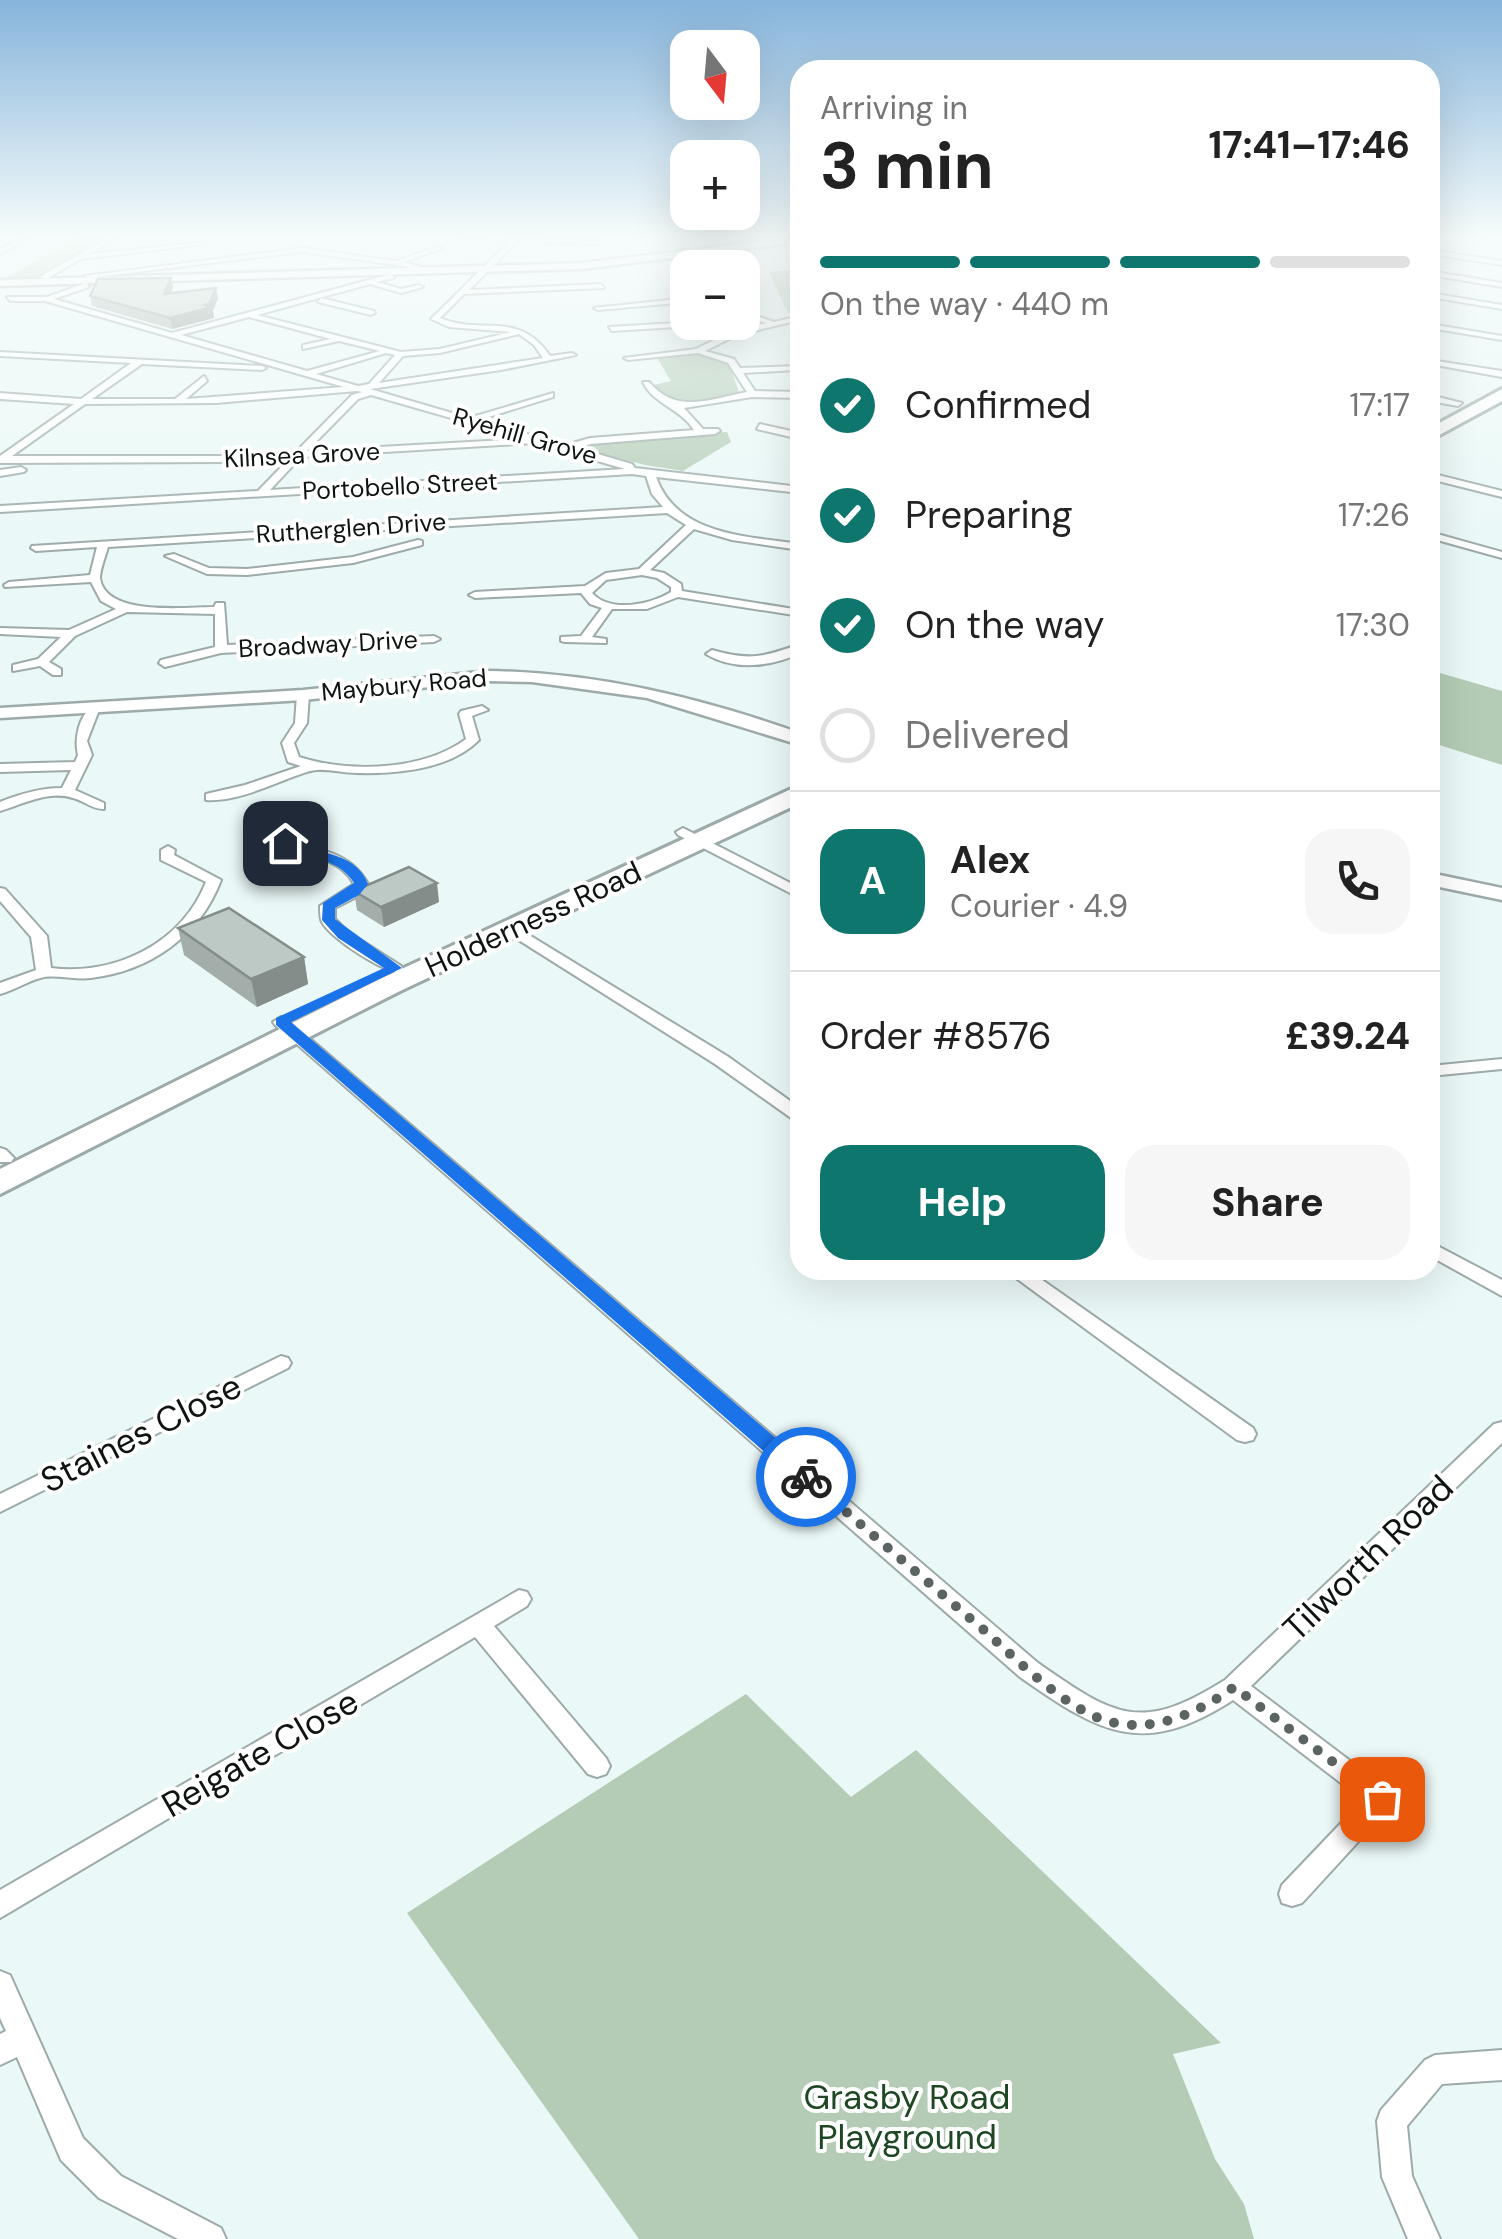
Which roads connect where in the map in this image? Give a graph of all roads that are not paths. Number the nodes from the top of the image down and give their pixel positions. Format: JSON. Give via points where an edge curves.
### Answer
{"nodes":[{"id":1,"x":197,"y":341,"type":"edge"},
{"id":2,"x":327,"y":341,"type":"edge"},
{"id":3,"x":353,"y":341,"type":"edge"},
{"id":4,"x":483,"y":341,"type":"edge"},
{"id":5,"x":531,"y":341,"type":"edge"},
{"id":6,"x":716,"y":341,"type":"edge"},
{"id":7,"x":306,"y":347,"type":"dead end"},
{"id":8,"x":698,"y":351,"type":"junction"},
{"id":9,"x":382,"y":353,"type":"dead end"},
{"id":10,"x":0,"y":354,"type":"edge"},
{"id":11,"x":400,"y":354,"type":"junction"},
{"id":12,"x":572,"y":355,"type":"dead end"},
{"id":13,"x":628,"y":358,"type":"dead end"},
{"id":14,"x":548,"y":360,"type":"junction"},
{"id":15,"x":139,"y":362,"type":"junction"},
{"id":16,"x":1440,"y":364,"type":"edge"},
{"id":17,"x":282,"y":366,"type":"junction"},
{"id":18,"x":790,"y":366,"type":"dead end"},
{"id":19,"x":737,"y":371,"type":"junction"},
{"id":20,"x":310,"y":374,"type":"junction"},
{"id":21,"x":1502,"y":377,"type":"edge"},
{"id":22,"x":204,"y":383,"type":"dead end"},
{"id":23,"x":659,"y":383,"type":"dead end"},
{"id":24,"x":371,"y":390,"type":"junction"},
{"id":25,"x":752,"y":394,"type":"junction"},
{"id":26,"x":550,"y":395,"type":"dead end"},
{"id":27,"x":790,"y":395,"type":"edge"},
{"id":28,"x":0,"y":396,"type":"edge"},
{"id":29,"x":1440,"y":400,"type":"edge"},
{"id":30,"x":1498,"y":400,"type":"edge"},
{"id":31,"x":82,"y":402,"type":"junction"},
{"id":32,"x":177,"y":402,"type":"junction"},
{"id":33,"x":1458,"y":403,"type":"junction"},
{"id":34,"x":680,"y":406,"type":"junction"},
{"id":35,"x":1440,"y":413,"type":"edge"},
{"id":36,"x":470,"y":420,"type":"junction"},
{"id":37,"x":760,"y":427,"type":"dead end"},
{"id":38,"x":1440,"y":430,"type":"edge"},
{"id":39,"x":715,"y":431,"type":"dead end"},
{"id":40,"x":700,"y":432,"type":"junction"},
{"id":41,"x":790,"y":434,"type":"edge"},
{"id":42,"x":542,"y":440,"type":"junction"},
{"id":43,"x":566,"y":448,"type":"junction"},
{"id":44,"x":301,"y":456,"type":"junction"},
{"id":45,"x":1,"y":459,"type":"edge"},
{"id":46,"x":62,"y":461,"type":"junction"},
{"id":47,"x":632,"y":471,"type":"junction"},
{"id":48,"x":650,"y":472,"type":"junction"},
{"id":49,"x":0,"y":473,"type":"edge"},
{"id":50,"x":1440,"y":478,"type":"edge"},
{"id":51,"x":790,"y":489,"type":"edge"},
{"id":52,"x":260,"y":494,"type":"junction"},
{"id":53,"x":1502,"y":494,"type":"edge"},
{"id":54,"x":0,"y":509,"type":"edge"},
{"id":55,"x":666,"y":510,"type":"junction"},
{"id":56,"x":692,"y":525,"type":"junction"},
{"id":57,"x":317,"y":530,"type":"junction"},
{"id":58,"x":1440,"y":538,"type":"edge"},
{"id":59,"x":418,"y":543,"type":"dead end"},
{"id":60,"x":104,"y":545,"type":"junction"},
{"id":61,"x":790,"y":545,"type":"edge"},
{"id":62,"x":36,"y":548,"type":"dead end"},
{"id":63,"x":1502,"y":555,"type":"edge"},
{"id":64,"x":170,"y":556,"type":"dead end"},
{"id":65,"x":326,"y":560,"type":"junction"},
{"id":66,"x":642,"y":572,"type":"junction"},
{"id":67,"x":95,"y":578,"type":"junction"},
{"id":68,"x":5,"y":586,"type":"edge"},
{"id":69,"x":586,"y":588,"type":"junction"},
{"id":70,"x":676,"y":593,"type":"junction"},
{"id":71,"x":475,"y":595,"type":"dead end"},
{"id":72,"x":609,"y":606,"type":"junction"},
{"id":73,"x":125,"y":609,"type":"junction"},
{"id":74,"x":790,"y":611,"type":"edge"},
{"id":75,"x":1,"y":633,"type":"edge"},
{"id":76,"x":71,"y":634,"type":"junction"},
{"id":77,"x":565,"y":638,"type":"dead end"},
{"id":78,"x":584,"y":640,"type":"junction"},
{"id":79,"x":435,"y":641,"type":"dead end"},
{"id":80,"x":602,"y":642,"type":"dead end"},
{"id":81,"x":222,"y":648,"type":"junction"},
{"id":82,"x":790,"y":653,"type":"edge"},
{"id":83,"x":720,"y":658,"type":"dead end"},
{"id":84,"x":42,"y":662,"type":"junction"},
{"id":85,"x":176,"y":663,"type":"dead end"},
{"id":86,"x":18,"y":668,"type":"dead end"},
{"id":87,"x":57,"y":672,"type":"dead end"},
{"id":88,"x":303,"y":695,"type":"junction"},
{"id":89,"x":92,"y":710,"type":"junction"},
{"id":90,"x":482,"y":710,"type":"dead end"},
{"id":91,"x":0,"y":713,"type":"edge"},
{"id":92,"x":790,"y":736,"type":"edge"},
{"id":93,"x":78,"y":766,"type":"junction"},
{"id":94,"x":310,"y":767,"type":"junction"},
{"id":95,"x":0,"y":768,"type":"edge"},
{"id":96,"x":790,"y":780,"type":"edge"},
{"id":97,"x":196,"y":788,"type":"dead end"},
{"id":98,"x":68,"y":790,"type":"junction"},
{"id":99,"x":790,"y":797,"type":"edge"},
{"id":100,"x":99,"y":801,"type":"dead end"},
{"id":101,"x":0,"y":807,"type":"edge"},
{"id":102,"x":692,"y":836,"type":"junction"},
{"id":103,"x":282,"y":848,"type":"dead end"},
{"id":104,"x":168,"y":850,"type":"dead end"},
{"id":105,"x":1440,"y":881,"type":"edge"},
{"id":106,"x":790,"y":889,"type":"edge"},
{"id":107,"x":1502,"y":894,"type":"edge"},
{"id":108,"x":3,"y":900,"type":"edge"},
{"id":109,"x":511,"y":929,"type":"junction"},
{"id":110,"x":395,"y":968,"type":"junction"},
{"id":111,"x":44,"y":972,"type":"junction"},
{"id":112,"x":0,"y":990,"type":"edge"},
{"id":113,"x":288,"y":1027,"type":"junction"},
{"id":114,"x":1502,"y":1064,"type":"edge"},
{"id":115,"x":1440,"y":1070,"type":"edge"},
{"id":116,"x":790,"y":1109,"type":"edge"},
{"id":117,"x":1,"y":1164,"type":"edge"},
{"id":118,"x":1440,"y":1254,"type":"edge"},
{"id":119,"x":1030,"y":1280,"type":"edge"},
{"id":120,"x":1502,"y":1288,"type":"edge"},
{"id":121,"x":281,"y":1363,"type":"dead end"},
{"id":122,"x":1502,"y":1430,"type":"edge"},
{"id":123,"x":1244,"y":1434,"type":"dead end"},
{"id":124,"x":0,"y":1504,"type":"edge"},
{"id":125,"x":519,"y":1599,"type":"dead end"},
{"id":126,"x":478,"y":1625,"type":"junction"},
{"id":127,"x":1234,"y":1687,"type":"junction"},
{"id":128,"x":597,"y":1766,"type":"dead end"},
{"id":129,"x":1292,"y":1894,"type":"dead end"},
{"id":130,"x":0,"y":1905,"type":"edge"},
{"id":131,"x":0,"y":1985,"type":"edge"},
{"id":132,"x":12,"y":2043,"type":"edge"},
{"id":133,"x":1502,"y":2064,"type":"edge"},
{"id":134,"x":210,"y":2239,"type":"edge"},
{"id":135,"x":1424,"y":2239,"type":"edge"}],
"edges":[{"from":1,"to":17,"type":"street","name":"Ryehill Grove"},
{"from":2,"to":7,"type":"street"},
{"from":3,"to":11,"type":"street"},
{"from":4,"to":11,"type":"street"},
{"from":5,"to":14,"type":"street"},
{"from":6,"to":8,"type":"street"},
{"from":8,"to":13,"type":"street"},
{"from":8,"to":19,"type":"street","via":[[731,362]]},
{"from":9,"to":20,"type":"street"},
{"from":10,"to":15,"type":"street"},
{"from":11,"to":24,"type":"street"},
{"from":12,"to":14,"type":"street"},
{"from":14,"to":24,"type":"street"},
{"from":15,"to":17,"type":"street"},
{"from":15,"to":31,"type":"street"},
{"from":16,"to":21,"type":"street"},
{"from":17,"to":20,"type":"street","name":"Ryehill Grove"},
{"from":18,"to":19,"type":"street"},
{"from":19,"to":25,"type":"street"},
{"from":20,"to":24,"type":"street","name":"Ryehill Grove"},
{"from":21,"to":33,"type":"highway"},
{"from":22,"to":32,"type":"street"},
{"from":23,"to":34,"type":"street","via":[[640,385]]},
{"from":24,"to":32,"type":"street"},
{"from":24,"to":36,"type":"street","name":"Ryehill Grove"},
{"from":24,"to":44,"type":"street","via":[[354,397]]},
{"from":25,"to":27,"type":"street"},
{"from":25,"to":34,"type":"street"},
{"from":26,"to":36,"type":"street"},
{"from":28,"to":31,"type":"street"},
{"from":29,"to":33,"type":"street"},
{"from":30,"to":38,"type":"highway"},
{"from":31,"to":32,"type":"street"},
{"from":31,"to":45,"type":"street"},
{"from":33,"to":35,"type":"highway"},
{"from":34,"to":40,"type":"street"},
{"from":36,"to":42,"type":"street","name":"Ryehill Grove"},
{"from":37,"to":41,"type":"street"},
{"from":39,"to":40,"type":"street"},
{"from":40,"to":43,"type":"street","via":[[590,440]]},
{"from":42,"to":43,"type":"street","name":"Ryehill Grove"},
{"from":42,"to":44,"type":"street","name":"Kilnsea Grove"},
{"from":43,"to":47,"type":"street","name":"Ryehill Grove"},
{"from":44,"to":46,"type":"street","name":"Kilnsea Grove"},
{"from":44,"to":52,"type":"street"},
{"from":45,"to":46,"type":"street","name":"Kilnsea Grove"},
{"from":46,"to":49,"type":"street","name":"Kilnsea Grove"},
{"from":47,"to":48,"type":"street","name":"Portobello Street"},
{"from":47,"to":52,"type":"street","name":"Portobello Street"},
{"from":48,"to":51,"type":"street","name":"Portobello Street"},
{"from":48,"to":55,"type":"street"},
{"from":50,"to":53,"type":"street"},
{"from":52,"to":54,"type":"street","name":"Portobello Street"},
{"from":55,"to":56,"type":"street"},
{"from":55,"to":57,"type":"street","name":"Rutherglen Drive"},
{"from":56,"to":61,"type":"street"},
{"from":56,"to":66,"type":"street"},
{"from":57,"to":60,"type":"street","name":"Rutherglen Drive"},
{"from":57,"to":65,"type":"street"},
{"from":58,"to":63,"type":"street"},
{"from":59,"to":65,"type":"street","via":[[376,556]]},
{"from":60,"to":62,"type":"street","name":"Rutherglen Drive"},
{"from":60,"to":67,"type":"street"},
{"from":64,"to":65,"type":"street","via":[[220,573]]},
{"from":66,"to":69,"type":"street","via":[[610,575]]},
{"from":66,"to":70,"type":"street","via":[[671,580]]},
{"from":67,"to":68,"type":"street"},
{"from":67,"to":73,"type":"street","via":[[105,599]]},
{"from":69,"to":71,"type":"street"},
{"from":69,"to":72,"type":"street","via":[[588,598]]},
{"from":70,"to":72,"type":"street","via":[[653,605]]},
{"from":70,"to":74,"type":"street"},
{"from":72,"to":78,"type":"street"},
{"from":73,"to":76,"type":"street"},
{"from":73,"to":81,"type":"street","name":"Broadway Drive","via":[[221,608]]},
{"from":75,"to":76,"type":"street"},
{"from":76,"to":84,"type":"street"},
{"from":77,"to":78,"type":"street"},
{"from":78,"to":80,"type":"street"},
{"from":79,"to":81,"type":"street","name":"Broadway Drive"},
{"from":81,"to":85,"type":"street","name":"Broadway Drive"},
{"from":82,"to":83,"type":"street","via":[[775,661]]},
{"from":84,"to":86,"type":"street"},
{"from":84,"to":87,"type":"street"},
{"from":88,"to":89,"type":"street","name":"Maybury Road"},
{"from":88,"to":92,"type":"street","name":"Maybury Road","via":[[490,676],[579,679],[668,694]]},
{"from":88,"to":94,"type":"street","via":[[301,723],[288,743],[293,759]]},
{"from":89,"to":91,"type":"street","name":"Maybury Road"},
{"from":89,"to":93,"type":"street"},
{"from":90,"to":94,"type":"street","via":[[465,714],[473,740],[448,754],[370,770]]},
{"from":93,"to":95,"type":"street"},
{"from":93,"to":98,"type":"street"},
{"from":94,"to":97,"type":"street","via":[[214,802]]},
{"from":96,"to":102,"type":"highway","name":"Holderness Road"},
{"from":98,"to":100,"type":"street"},
{"from":98,"to":101,"type":"street"},
{"from":99,"to":102,"type":"highway","name":"Holderness Road"},
{"from":102,"to":106,"type":"street"},
{"from":102,"to":109,"type":"highway","name":"Holderness Road"},
{"from":102,"to":110,"type":"highway","name":"Holderness Road"},
{"from":103,"to":110,"type":"street","via":[[330,856],[358,876],[354,892],[328,906],[328,920]]},
{"from":104,"to":111,"type":"street","via":[[166,858],[214,880],[210,900],[190,925],[105,972]]},
{"from":105,"to":107,"type":"street"},
{"from":108,"to":111,"type":"street","via":[[38,936]]},
{"from":109,"to":113,"type":"highway","name":"Holderness Road"},
{"from":109,"to":116,"type":"street"},
{"from":110,"to":113,"type":"highway","name":"Holderness Road"},
{"from":111,"to":112,"type":"street"},
{"from":113,"to":117,"type":"highway","name":"Holderness Road"},
{"from":113,"to":127,"type":"street","name":"Tilworth Road","via":[[1029,1670],[1084,1710],[1106,1721],[1167,1722],[1202,1710]]},
{"from":114,"to":115,"type":"street"},
{"from":118,"to":120,"type":"street"},
{"from":119,"to":123,"type":"street"},
{"from":121,"to":124,"type":"street","name":"Staines Close"},
{"from":122,"to":127,"type":"street","name":"Tilworth Road"},
{"from":125,"to":126,"type":"street","name":"Reigate Close"},
{"from":126,"to":128,"type":"street"},
{"from":126,"to":130,"type":"street","name":"Reigate Close"},
{"from":127,"to":129,"type":"street","via":[[1382,1799]]},
{"from":131,"to":132,"type":"street"},
{"from":132,"to":134,"type":"street","via":[[72,2149],[110,2187]]},
{"from":133,"to":135,"type":"street","via":[[1435,2070],[1392,2120],[1397,2177]]}]}
